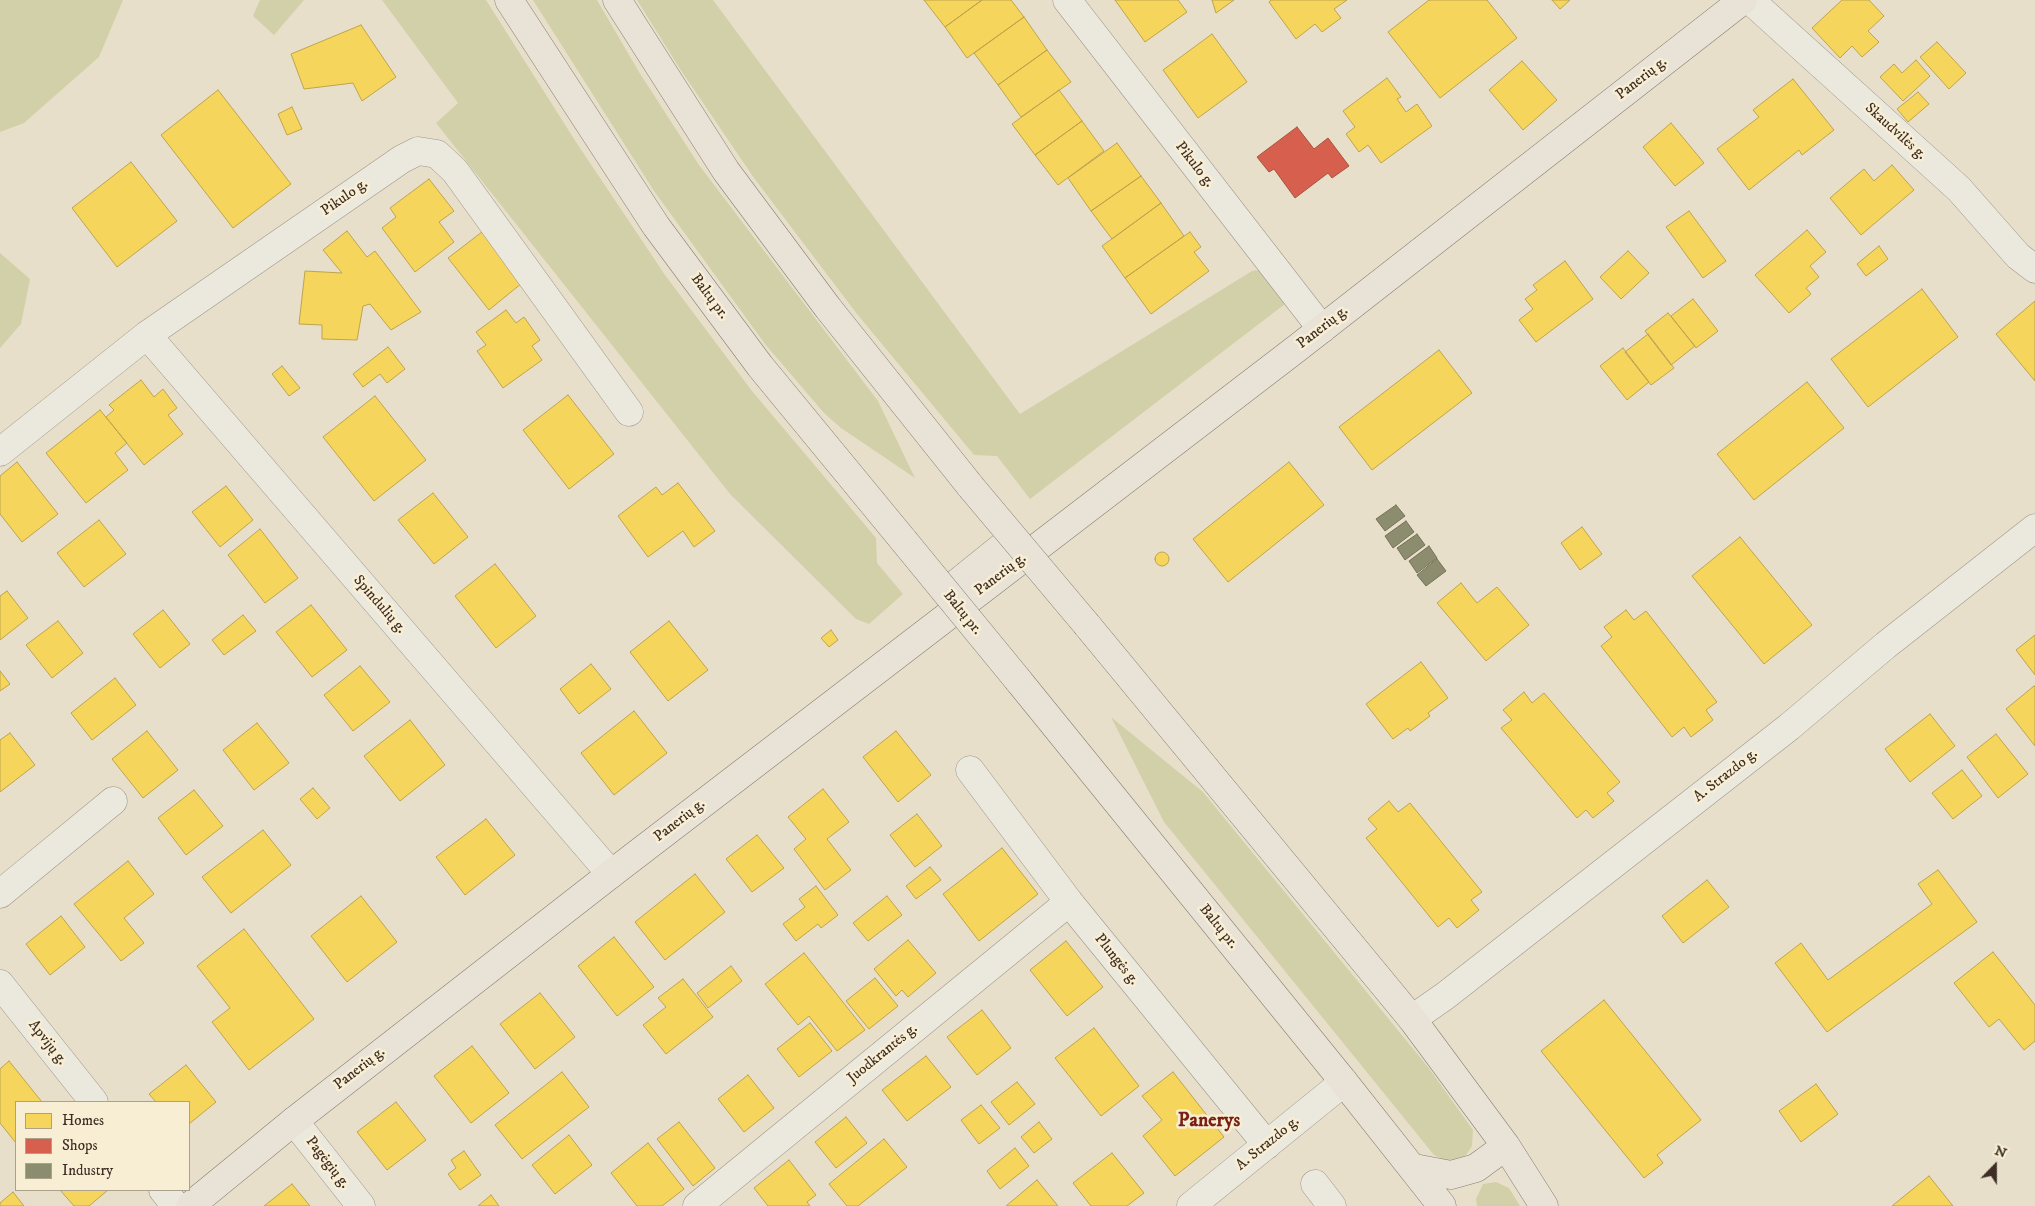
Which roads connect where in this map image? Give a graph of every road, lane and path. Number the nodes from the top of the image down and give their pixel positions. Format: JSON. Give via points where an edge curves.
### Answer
{"nodes":[{"id":1,"x":509,"y":0,"type":"edge"},
{"id":2,"x":617,"y":0,"type":"edge"},
{"id":3,"x":1067,"y":0,"type":"edge"},
{"id":4,"x":1743,"y":0,"type":"edge"},
{"id":5,"x":1750,"y":0,"type":"edge"},
{"id":6,"x":2035,"y":269,"type":"edge"},
{"id":7,"x":1322,"y":329,"type":"junction"},
{"id":8,"x":147,"y":335,"type":"junction"},
{"id":9,"x":629,"y":412,"type":"dead end"},
{"id":10,"x":0,"y":452,"type":"edge"},
{"id":11,"x":2035,"y":528,"type":"edge"},
{"id":12,"x":1013,"y":538,"type":"junction"},
{"id":13,"x":946,"y":592,"type":"junction"},
{"id":14,"x":970,"y":770,"type":"dead end"},
{"id":15,"x":113,"y":801,"type":"dead end"},
{"id":16,"x":611,"y":874,"type":"junction"},
{"id":17,"x":0,"y":894,"type":"edge"},
{"id":18,"x":1069,"y":902,"type":"junction"},
{"id":19,"x":0,"y":984,"type":"edge"},
{"id":20,"x":1412,"y":1019,"type":"junction"},
{"id":21,"x":1344,"y":1082,"type":"junction"},
{"id":22,"x":93,"y":1101,"type":"edge"},
{"id":23,"x":294,"y":1121,"type":"junction"},
{"id":24,"x":1267,"y":1145,"type":"junction"},
{"id":25,"x":1506,"y":1146,"type":"junction"},
{"id":26,"x":1414,"y":1168,"type":"junction"},
{"id":27,"x":1315,"y":1184,"type":"dead end"},
{"id":28,"x":164,"y":1191,"type":"edge"},
{"id":29,"x":176,"y":1206,"type":"edge"},
{"id":30,"x":190,"y":1206,"type":"edge"},
{"id":31,"x":361,"y":1206,"type":"edge"},
{"id":32,"x":697,"y":1206,"type":"edge"},
{"id":33,"x":1191,"y":1206,"type":"edge"},
{"id":34,"x":1332,"y":1206,"type":"edge"},
{"id":35,"x":1442,"y":1206,"type":"edge"},
{"id":36,"x":1544,"y":1206,"type":"edge"}],
"edges":[{"from":1,"to":13,"type":"main road","name":"Baltų pr.","bridge":true,"via":[[656,226],[760,366]]},
{"from":2,"to":12,"type":"main road","bridge":true,"via":[[726,171],[828,308]]},
{"from":3,"to":7,"type":"street","name":"Pikulo g."},
{"from":4,"to":7,"type":"main road","name":"Panerių g."},
{"from":5,"to":6,"type":"street","name":"Skaudvilės g.","via":[[1959,189],[2018,256]]},
{"from":7,"to":16,"type":"main road","name":"Panerių g."},
{"from":8,"to":9,"type":"street","name":"Pikulo g.","via":[[402,159],[418,151],[437,154],[455,171]]},
{"from":8,"to":10,"type":"street","name":"Pikulo g."},
{"from":8,"to":16,"type":"street","name":"Spindulių g."},
{"from":11,"to":20,"type":"street","name":"A. Strazdo g.","via":[[1886,645],[1789,728]]},
{"from":12,"to":13,"type":"main road"},
{"from":12,"to":20,"type":"main road","bridge":true},
{"from":13,"to":21,"type":"main road","name":"Baltų pr.","bridge":true},
{"from":14,"to":18,"type":"street","name":"Plungės g."},
{"from":15,"to":17,"type":"street"},
{"from":16,"to":23,"type":"main road","name":"Panerių g."},
{"from":18,"to":24,"type":"street","name":"Plungės g."},
{"from":18,"to":32,"type":"street","name":"Juodkrantės g."},
{"from":19,"to":22,"type":"street","name":"Apvijų g."},
{"from":20,"to":25,"type":"main road"},
{"from":21,"to":24,"type":"street","name":"A. Strazdo g."},
{"from":21,"to":26,"type":"main road","name":"Baltų pr."},
{"from":23,"to":30,"type":"main road","name":"Panerių g."},
{"from":23,"to":31,"type":"street","name":"Pagėgių g."},
{"from":24,"to":33,"type":"street","name":"A. Strazdo g."},
{"from":25,"to":26,"type":"main road","via":[[1476,1168],[1451,1175]]},
{"from":25,"to":36,"type":"main road"},
{"from":26,"to":35,"type":"main road","name":"Baltų pr."},
{"from":27,"to":34,"type":"street"},
{"from":28,"to":29,"type":"street"}]}
